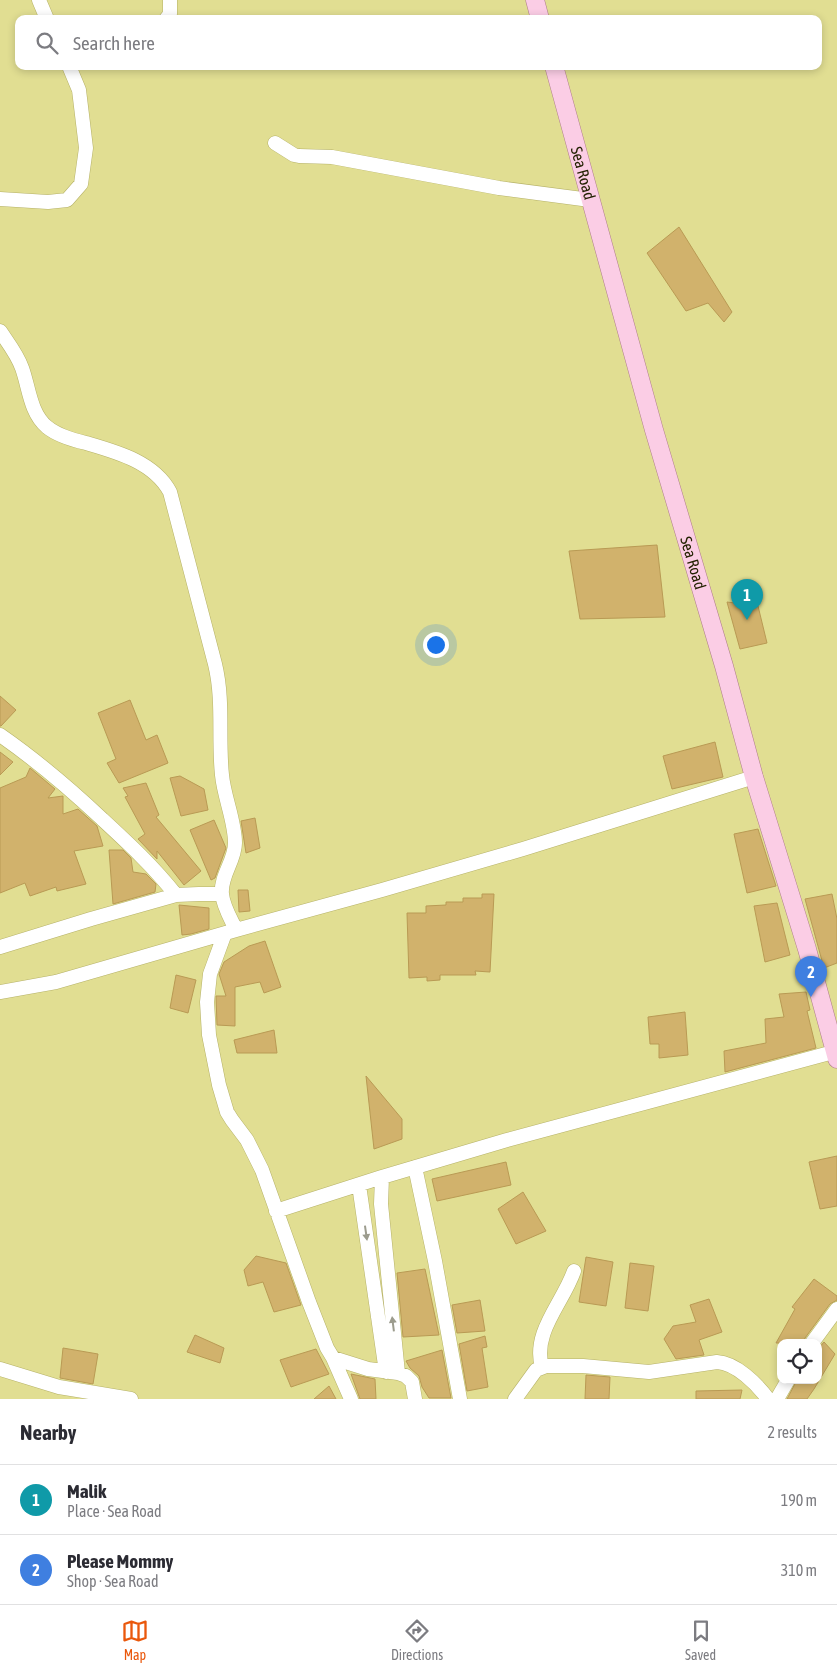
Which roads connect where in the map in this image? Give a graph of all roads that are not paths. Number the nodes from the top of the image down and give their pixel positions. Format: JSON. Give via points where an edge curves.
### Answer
{"nodes":[{"id":1,"x":39,"y":0,"type":"edge"},
{"id":2,"x":170,"y":0,"type":"edge"},
{"id":3,"x":535,"y":0,"type":"edge"},
{"id":4,"x":45,"y":15,"type":"edge"},
{"id":5,"x":169,"y":15,"type":"edge"},
{"id":6,"x":539,"y":15,"type":"edge"},
{"id":7,"x":70,"y":70,"type":"edge"},
{"id":8,"x":555,"y":70,"type":"edge"},
{"id":9,"x":275,"y":143,"type":"dead end"},
{"id":10,"x":0,"y":199,"type":"edge"},
{"id":11,"x":590,"y":200,"type":"junction"},
{"id":12,"x":0,"y":331,"type":"edge"},
{"id":13,"x":0,"y":735,"type":"edge"},
{"id":14,"x":754,"y":777,"type":"junction"},
{"id":15,"x":222,"y":894,"type":"junction"},
{"id":16,"x":176,"y":895,"type":"junction"},
{"id":17,"x":230,"y":932,"type":"junction"},
{"id":18,"x":0,"y":947,"type":"edge"},
{"id":19,"x":0,"y":992,"type":"edge"},
{"id":20,"x":836,"y":1054,"type":"edge"},
{"id":21,"x":415,"y":1167,"type":"junction"},
{"id":22,"x":382,"y":1177,"type":"junction"},
{"id":23,"x":359,"y":1185,"type":"junction"},
{"id":24,"x":276,"y":1211,"type":"junction"},
{"id":25,"x":574,"y":1271,"type":"dead end"},
{"id":26,"x":837,"y":1309,"type":"edge"},
{"id":27,"x":815,"y":1339,"type":"edge"},
{"id":28,"x":334,"y":1358,"type":"junction"},
{"id":29,"x":542,"y":1367,"type":"junction"},
{"id":30,"x":0,"y":1369,"type":"edge"},
{"id":31,"x":392,"y":1372,"type":"junction"},
{"id":32,"x":786,"y":1384,"type":"edge"},
{"id":33,"x":131,"y":1399,"type":"edge"},
{"id":34,"x":351,"y":1399,"type":"edge"},
{"id":35,"x":415,"y":1399,"type":"edge"},
{"id":36,"x":460,"y":1399,"type":"edge"},
{"id":37,"x":515,"y":1399,"type":"edge"},
{"id":38,"x":768,"y":1399,"type":"edge"},
{"id":39,"x":777,"y":1399,"type":"edge"}],
"edges":[{"from":1,"to":4,"type":"street"},
{"from":2,"to":5,"type":"street"},
{"from":3,"to":6,"type":"main road"},
{"from":7,"to":10,"type":"street","via":[[79,90],[86,148],[81,184],[67,200]]},
{"from":8,"to":11,"type":"main road","name":"Sea Road"},
{"from":9,"to":11,"type":"street","via":[[299,156],[332,157],[498,188]]},
{"from":11,"to":14,"type":"main road","name":"Sea Road"},
{"from":12,"to":15,"type":"street","via":[[21,366],[33,406],[42,422],[59,434],[141,464],[162,480],[170,492],[220,687],[222,776],[235,841]]},
{"from":13,"to":16,"type":"street","via":[[40,764],[88,806],[150,864]]},
{"from":14,"to":17,"type":"street","via":[[488,859]]},
{"from":14,"to":20,"type":"main road","name":"Sea Road","via":[[797,913]]},
{"from":15,"to":16,"type":"street"},
{"from":15,"to":17,"type":"street"},
{"from":16,"to":18,"type":"street"},
{"from":17,"to":19,"type":"street","via":[[56,982]]},
{"from":17,"to":24,"type":"street","via":[[213,962],[208,986],[208,1019],[214,1060],[227,1112],[252,1148]]},
{"from":20,"to":21,"type":"street","via":[[553,1127]]},
{"from":21,"to":22,"type":"street"},
{"from":21,"to":36,"type":"street"},
{"from":22,"to":23,"type":"street"},
{"from":31,"to":22,"type":"street","one_way":true},
{"from":23,"to":24,"type":"street"},
{"from":23,"to":31,"type":"street","one_way":true},
{"from":24,"to":28,"type":"street","via":[[327,1348]]},
{"from":25,"to":29,"type":"street","via":[[540,1340]]},
{"from":26,"to":27,"type":"street"},
{"from":28,"to":31,"type":"street","via":[[368,1369]]},
{"from":28,"to":34,"type":"street"},
{"from":29,"to":37,"type":"street","via":[[536,1370]]},
{"from":29,"to":38,"type":"street","via":[[583,1366],[649,1372],[721,1362],[737,1370]]},
{"from":30,"to":33,"type":"street","via":[[58,1388]]},
{"from":31,"to":35,"type":"street","via":[[410,1380]]},
{"from":32,"to":39,"type":"street"}]}
